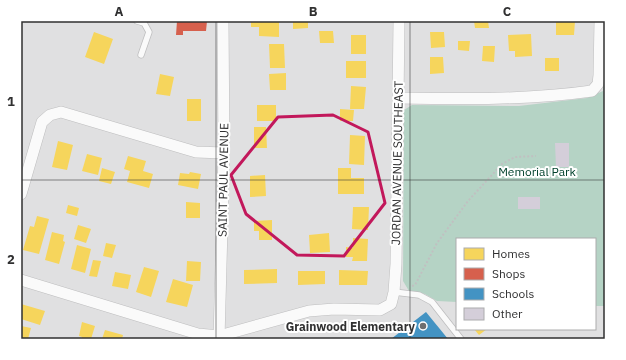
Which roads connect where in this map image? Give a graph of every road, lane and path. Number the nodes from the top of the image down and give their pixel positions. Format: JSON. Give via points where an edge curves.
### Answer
{"nodes":[{"id":1,"x":137,"y":21,"type":"edge"},
{"id":2,"x":223,"y":21,"type":"edge"},
{"id":3,"x":399,"y":21,"type":"edge"},
{"id":4,"x":600,"y":21,"type":"edge"},
{"id":5,"x":141,"y":55,"type":"dead end"},
{"id":6,"x":398,"y":98,"type":"junction"},
{"id":7,"x":224,"y":152,"type":"junction"},
{"id":8,"x":536,"y":156,"type":"dead end"},
{"id":9,"x":21,"y":194,"type":"edge"},
{"id":10,"x":21,"y":280,"type":"edge"},
{"id":11,"x":395,"y":289,"type":"junction"},
{"id":12,"x":219,"y":337,"type":"edge"},
{"id":13,"x":460,"y":339,"type":"edge"}],
"edges":[{"from":1,"to":5,"type":"lane","via":[[144,23],[149,32]]},
{"from":2,"to":7,"type":"street","name":"SAINT PAUL AVENUE"},
{"from":3,"to":6,"type":"street","name":"JORDAN AVENUE SOUTHEAST"},
{"from":4,"to":6,"type":"street","via":[[598,84],[592,91],[517,98]]},
{"from":6,"to":11,"type":"street","name":"JORDAN AVENUE SOUTHEAST"},
{"from":7,"to":9,"type":"street","via":[[196,152],[61,112],[50,115],[42,122]]},
{"from":7,"to":12,"type":"street","name":"SAINT PAUL AVENUE"},
{"from":8,"to":11,"type":"path","via":[[515,157],[502,164],[468,201],[437,243],[415,285]]},
{"from":10,"to":12,"type":"street","via":[[198,334]]},
{"from":11,"to":12,"type":"street","name":"JORDAN AVENUE SOUTHEAST","via":[[391,304],[380,310],[310,311]]},
{"from":11,"to":13,"type":"lane","via":[[419,295],[432,302]]}]}
